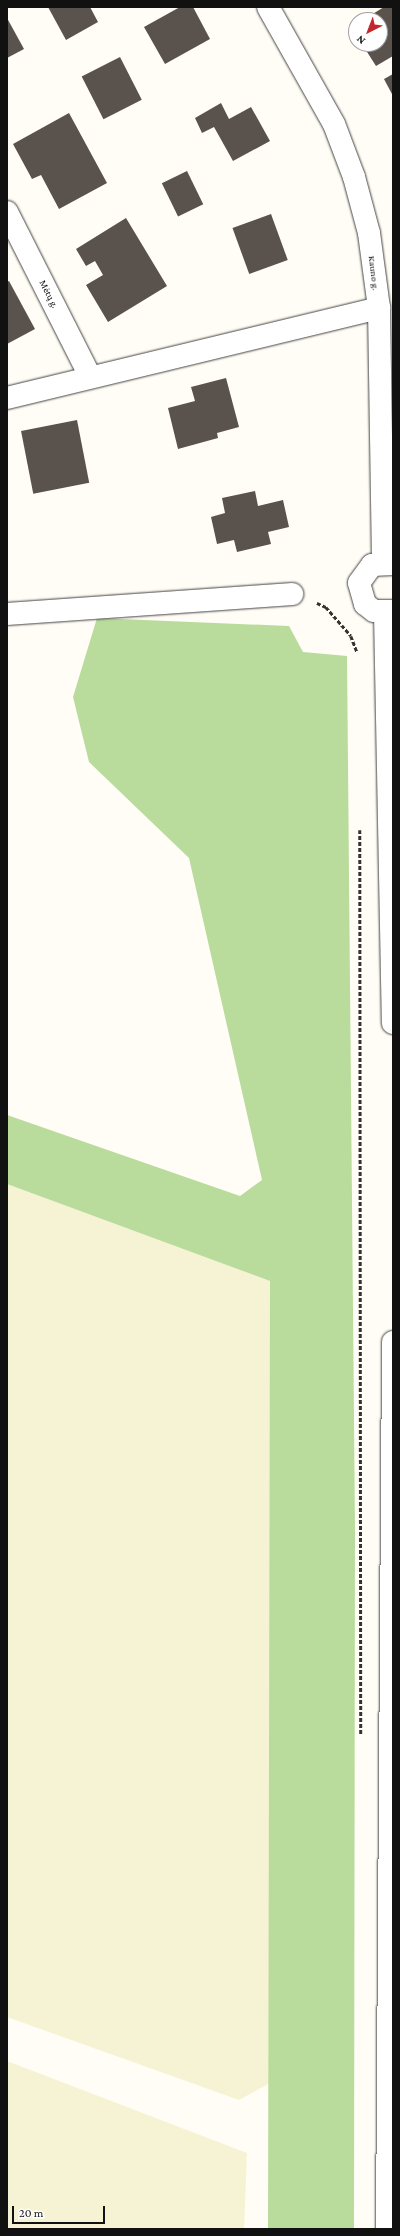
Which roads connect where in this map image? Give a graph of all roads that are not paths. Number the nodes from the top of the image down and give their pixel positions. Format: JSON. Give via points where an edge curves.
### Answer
{"nodes":[{"id":1,"x":268,"y":7,"type":"edge"},
{"id":2,"x":7,"y":212,"type":"edge"},
{"id":3,"x":378,"y":308,"type":"junction"},
{"id":4,"x":90,"y":376,"type":"junction"},
{"id":5,"x":7,"y":398,"type":"edge"},
{"id":6,"x":388,"y":563,"type":"edge"},
{"id":7,"x":292,"y":594,"type":"road end"},
{"id":8,"x":389,"y":612,"type":"edge"},
{"id":9,"x":7,"y":614,"type":"edge"},
{"id":10,"x":393,"y":1023,"type":"edge"},
{"id":11,"x":393,"y":1342,"type":"edge"},
{"id":12,"x":391,"y":2088,"type":"edge"},
{"id":13,"x":387,"y":2229,"type":"edge"}],
"edges":[{"from":1,"to":3,"type":"street","name":"Kauno g.","via":[[334,124],[354,177],[369,233]]},
{"from":2,"to":4,"type":"street","name":"Mėtų g."},
{"from":3,"to":4,"type":"street"},
{"from":3,"to":6,"type":"street","name":"Kauno g."},
{"from":4,"to":5,"type":"street"},
{"from":6,"to":8,"type":"street","name":"Kauno g.","via":[[368,569],[359,583],[365,604]]},
{"from":7,"to":9,"type":"street"},
{"from":8,"to":10,"type":"street","name":"Kauno g."},
{"from":11,"to":12,"type":"street"},
{"from":12,"to":13,"type":"street"}]}
